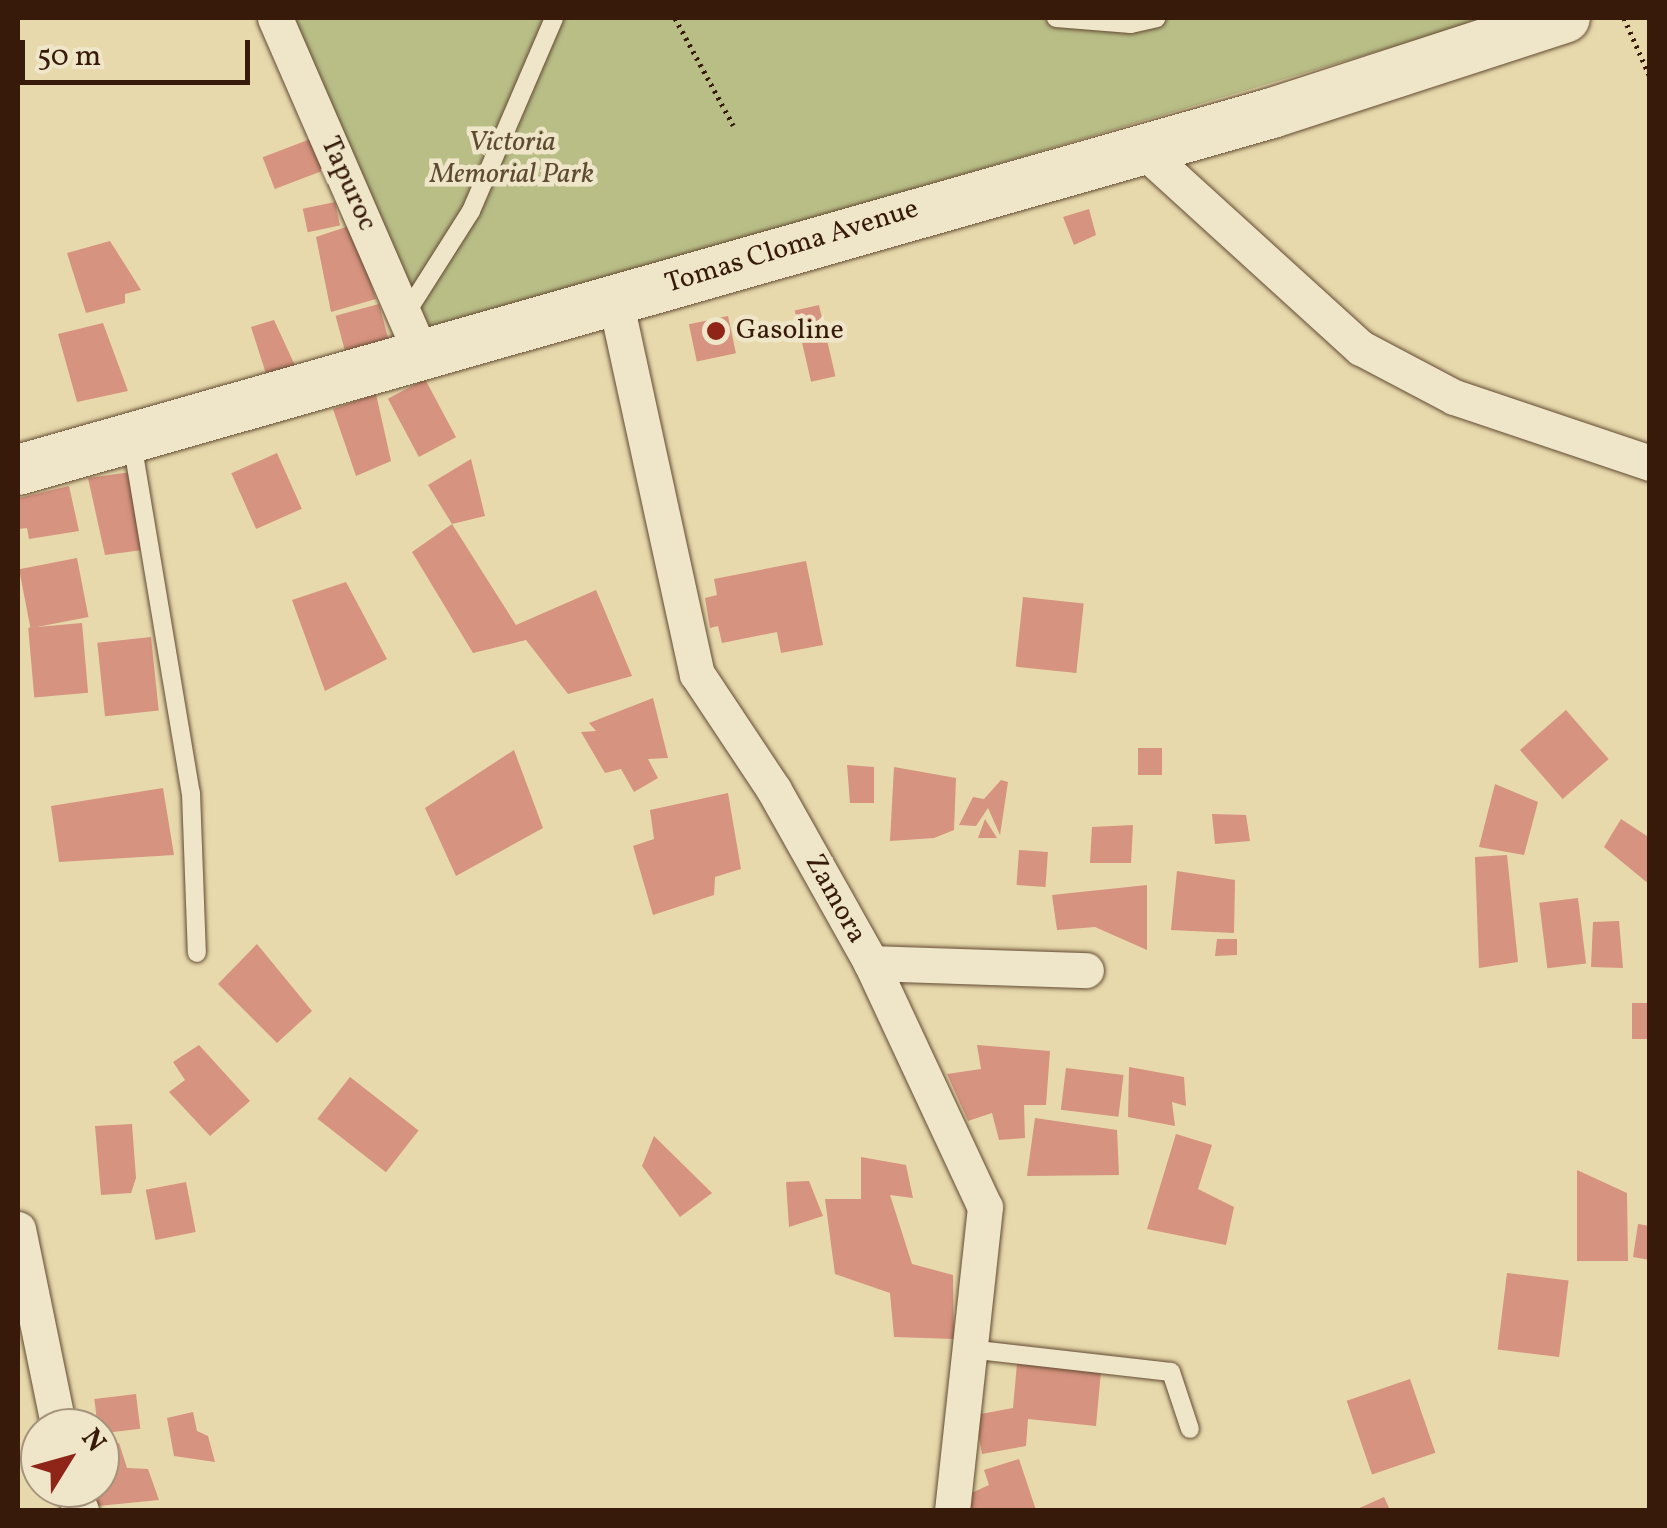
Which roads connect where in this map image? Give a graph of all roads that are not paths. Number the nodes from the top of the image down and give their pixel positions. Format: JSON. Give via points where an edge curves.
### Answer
{"nodes":[{"id":1,"x":275,"y":18,"type":"edge"},
{"id":2,"x":554,"y":18,"type":"edge"},
{"id":3,"x":1056,"y":18,"type":"edge"},
{"id":4,"x":1156,"y":18,"type":"edge"},
{"id":5,"x":1565,"y":18,"type":"edge"},
{"id":6,"x":1142,"y":149,"type":"junction"},
{"id":7,"x":615,"y":300,"type":"junction"},
{"id":8,"x":413,"y":333,"type":"junction"},
{"id":9,"x":132,"y":436,"type":"junction"},
{"id":10,"x":1650,"y":463,"type":"edge"},
{"id":11,"x":18,"y":470,"type":"edge"},
{"id":12,"x":197,"y":952,"type":"dead end"},
{"id":13,"x":871,"y":962,"type":"junction"},
{"id":14,"x":1086,"y":970,"type":"dead end"},
{"id":15,"x":18,"y":1229,"type":"edge"},
{"id":16,"x":970,"y":1349,"type":"junction"},
{"id":17,"x":32,"y":1368,"type":"edge"},
{"id":18,"x":50,"y":1408,"type":"edge"},
{"id":19,"x":1190,"y":1429,"type":"dead end"},
{"id":20,"x":952,"y":1510,"type":"edge"}],
"edges":[{"from":1,"to":8,"type":"street","name":"Tapuroc"},
{"from":2,"to":8,"type":"lane"},
{"from":3,"to":4,"type":"lane","via":[[1131,24]]},
{"from":5,"to":6,"type":"main road","name":"Tomas Cloma Avenue"},
{"from":6,"to":7,"type":"main road","name":"Tomas Cloma Avenue"},
{"from":6,"to":10,"type":"street","via":[[1361,348],[1454,397]]},
{"from":7,"to":8,"type":"main road","name":"Tomas Cloma Avenue"},
{"from":7,"to":13,"type":"street","name":"Zamora","via":[[697,674],[774,790]]},
{"from":8,"to":9,"type":"main road","name":"Tomas Cloma Avenue"},
{"from":9,"to":11,"type":"main road","name":"Tomas Cloma Avenue"},
{"from":9,"to":12,"type":"lane","via":[[191,794]]},
{"from":13,"to":14,"type":"street"},
{"from":13,"to":16,"type":"street","name":"Zamora","via":[[985,1207]]},
{"from":15,"to":17,"type":"street"},
{"from":16,"to":19,"type":"lane","via":[[1171,1372]]},
{"from":16,"to":20,"type":"street","name":"Zamora"},
{"from":17,"to":18,"type":"street"}]}
